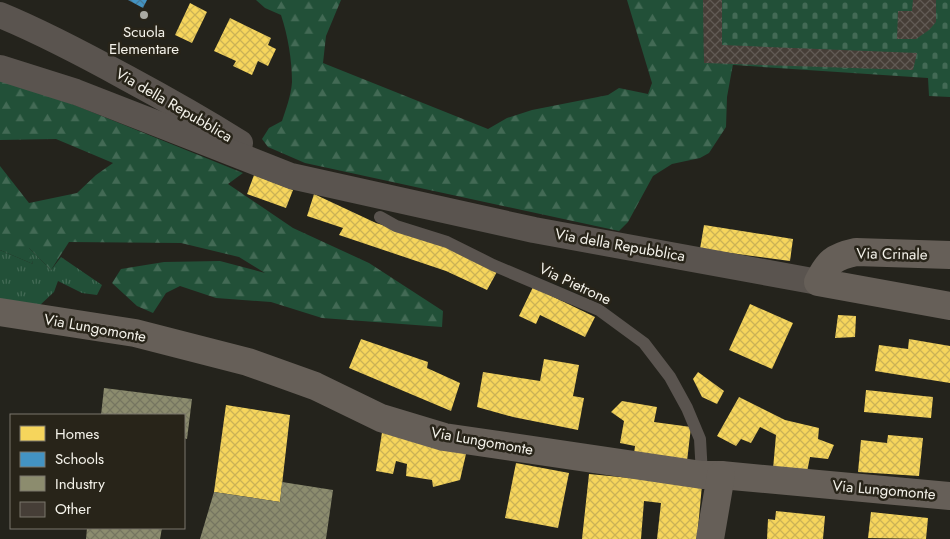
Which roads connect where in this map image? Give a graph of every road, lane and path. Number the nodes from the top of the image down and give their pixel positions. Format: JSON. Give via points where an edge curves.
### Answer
{"nodes":[{"id":1,"x":0,"y":15,"type":"edge"},
{"id":2,"x":0,"y":68,"type":"edge"},
{"id":3,"x":291,"y":176,"type":"junction"},
{"id":4,"x":380,"y":217,"type":"dead end"},
{"id":5,"x":950,"y":255,"type":"edge"},
{"id":6,"x":818,"y":282,"type":"junction"},
{"id":7,"x":950,"y":306,"type":"edge"},
{"id":8,"x":0,"y":312,"type":"edge"},
{"id":9,"x":712,"y":475,"type":"junction"},
{"id":10,"x":950,"y":496,"type":"edge"},
{"id":11,"x":710,"y":539,"type":"edge"}],
"edges":[{"from":1,"to":3,"type":"street","name":"Via della Repubblica","via":[[42,32],[199,117]]},
{"from":2,"to":3,"type":"street","name":"Via della Repubblica","via":[[85,96]]},
{"from":3,"to":6,"type":"street","name":"Via della Repubblica","via":[[534,230]]},
{"from":4,"to":9,"type":"lane","name":"Via Pietrone","via":[[396,226],[447,242],[599,310],[644,343],[670,377],[687,408]]},
{"from":5,"to":6,"type":"street","name":"Via Crinale","via":[[856,252],[826,266]]},
{"from":6,"to":7,"type":"street","name":"Via della Repubblica"},
{"from":8,"to":9,"type":"street","name":"Via Lungomonte","via":[[135,333],[248,362],[315,386],[381,418],[444,437]]},
{"from":9,"to":10,"type":"street","name":"Via Lungomonte"},
{"from":9,"to":11,"type":"street"}]}
